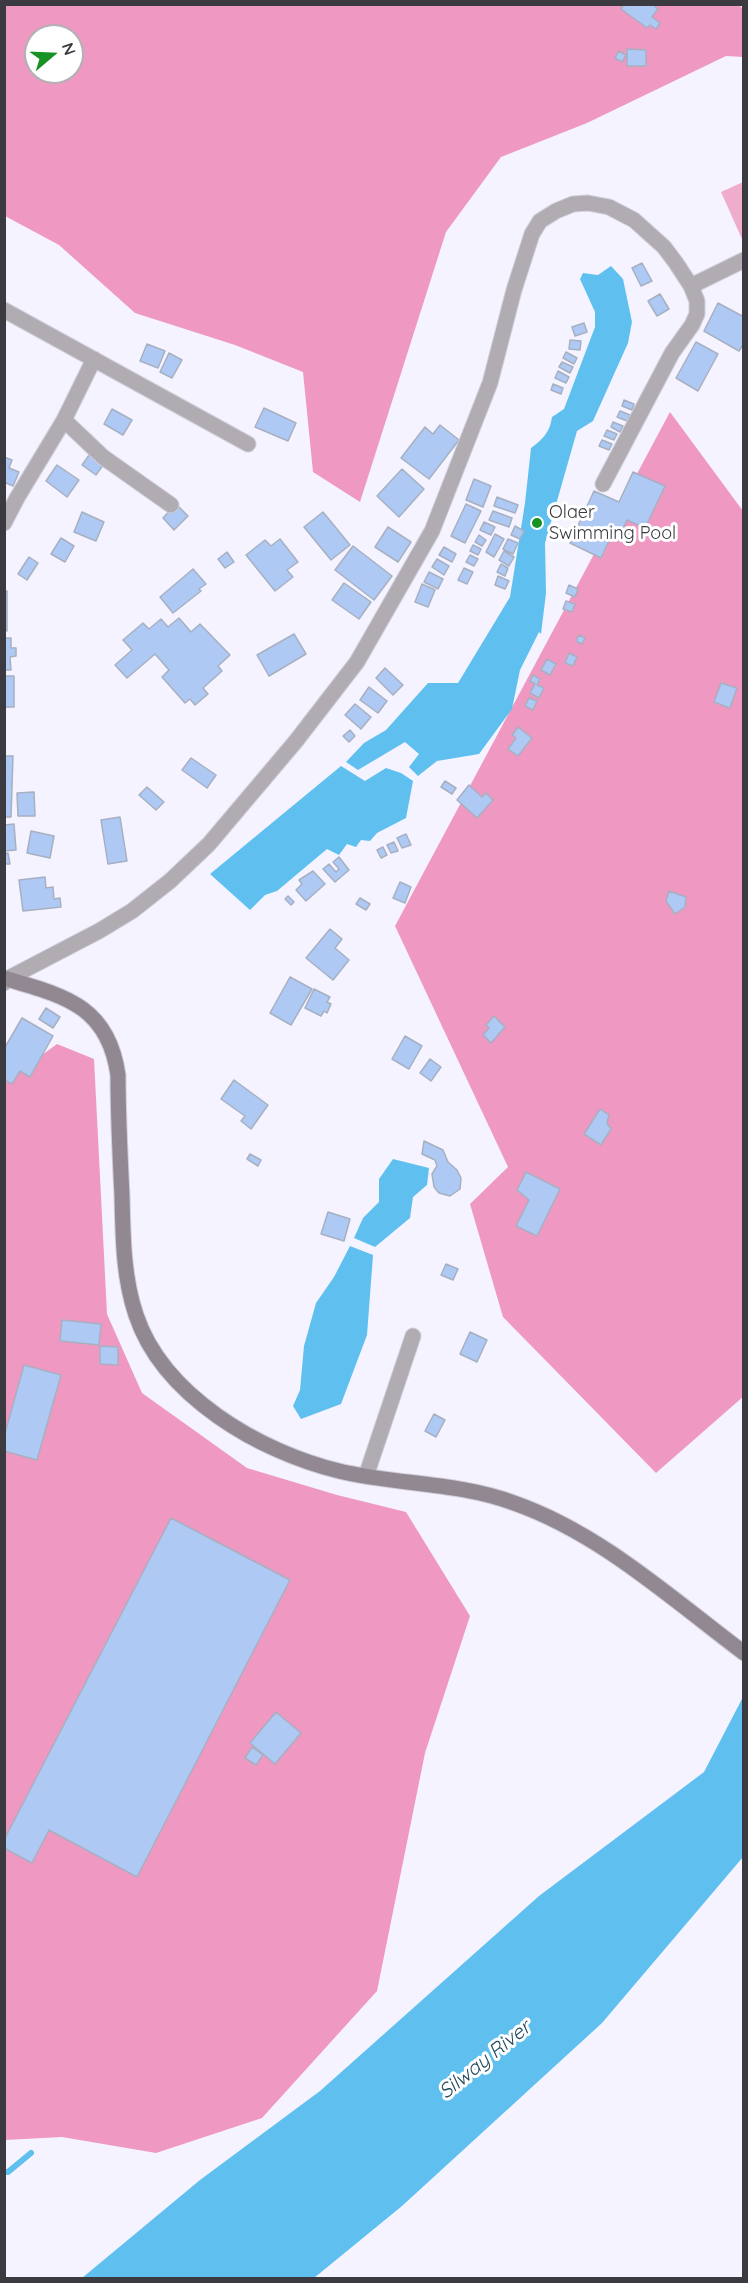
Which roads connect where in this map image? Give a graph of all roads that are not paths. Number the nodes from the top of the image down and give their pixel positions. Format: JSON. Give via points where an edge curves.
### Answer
{"nodes":[{"id":1,"x":744,"y":260,"type":"edge"},
{"id":2,"x":691,"y":286,"type":"junction"},
{"id":3,"x":4,"y":310,"type":"edge"},
{"id":4,"x":94,"y":359,"type":"junction"},
{"id":5,"x":64,"y":420,"type":"junction"},
{"id":6,"x":248,"y":444,"type":"dead end"},
{"id":7,"x":603,"y":483,"type":"dead end"},
{"id":8,"x":171,"y":505,"type":"dead end"},
{"id":9,"x":4,"y":523,"type":"edge"},
{"id":10,"x":5,"y":980,"type":"edge"},
{"id":11,"x":413,"y":1336,"type":"dead end"},
{"id":12,"x":366,"y":1476,"type":"junction"},
{"id":13,"x":744,"y":1653,"type":"edge"}],
"edges":[{"from":1,"to":2,"type":"street"},
{"from":2,"to":7,"type":"street","via":[[697,314]]},
{"from":2,"to":10,"type":"street","via":[[652,235],[609,207],[573,204],[540,221],[514,290],[490,382],[432,531],[357,662],[217,836],[170,881],[99,931]]},
{"from":3,"to":4,"type":"street"},
{"from":4,"to":5,"type":"street"},
{"from":4,"to":6,"type":"street"},
{"from":5,"to":8,"type":"street","via":[[103,457]]},
{"from":5,"to":9,"type":"street"},
{"from":10,"to":12,"type":"main road","via":[[66,998],[100,1024],[110,1039],[118,1075],[124,1254],[135,1314],[159,1360],[202,1404],[231,1424],[303,1461]]},
{"from":11,"to":12,"type":"street"},
{"from":12,"to":13,"type":"main road","via":[[478,1491],[516,1503],[572,1529]]}]}
